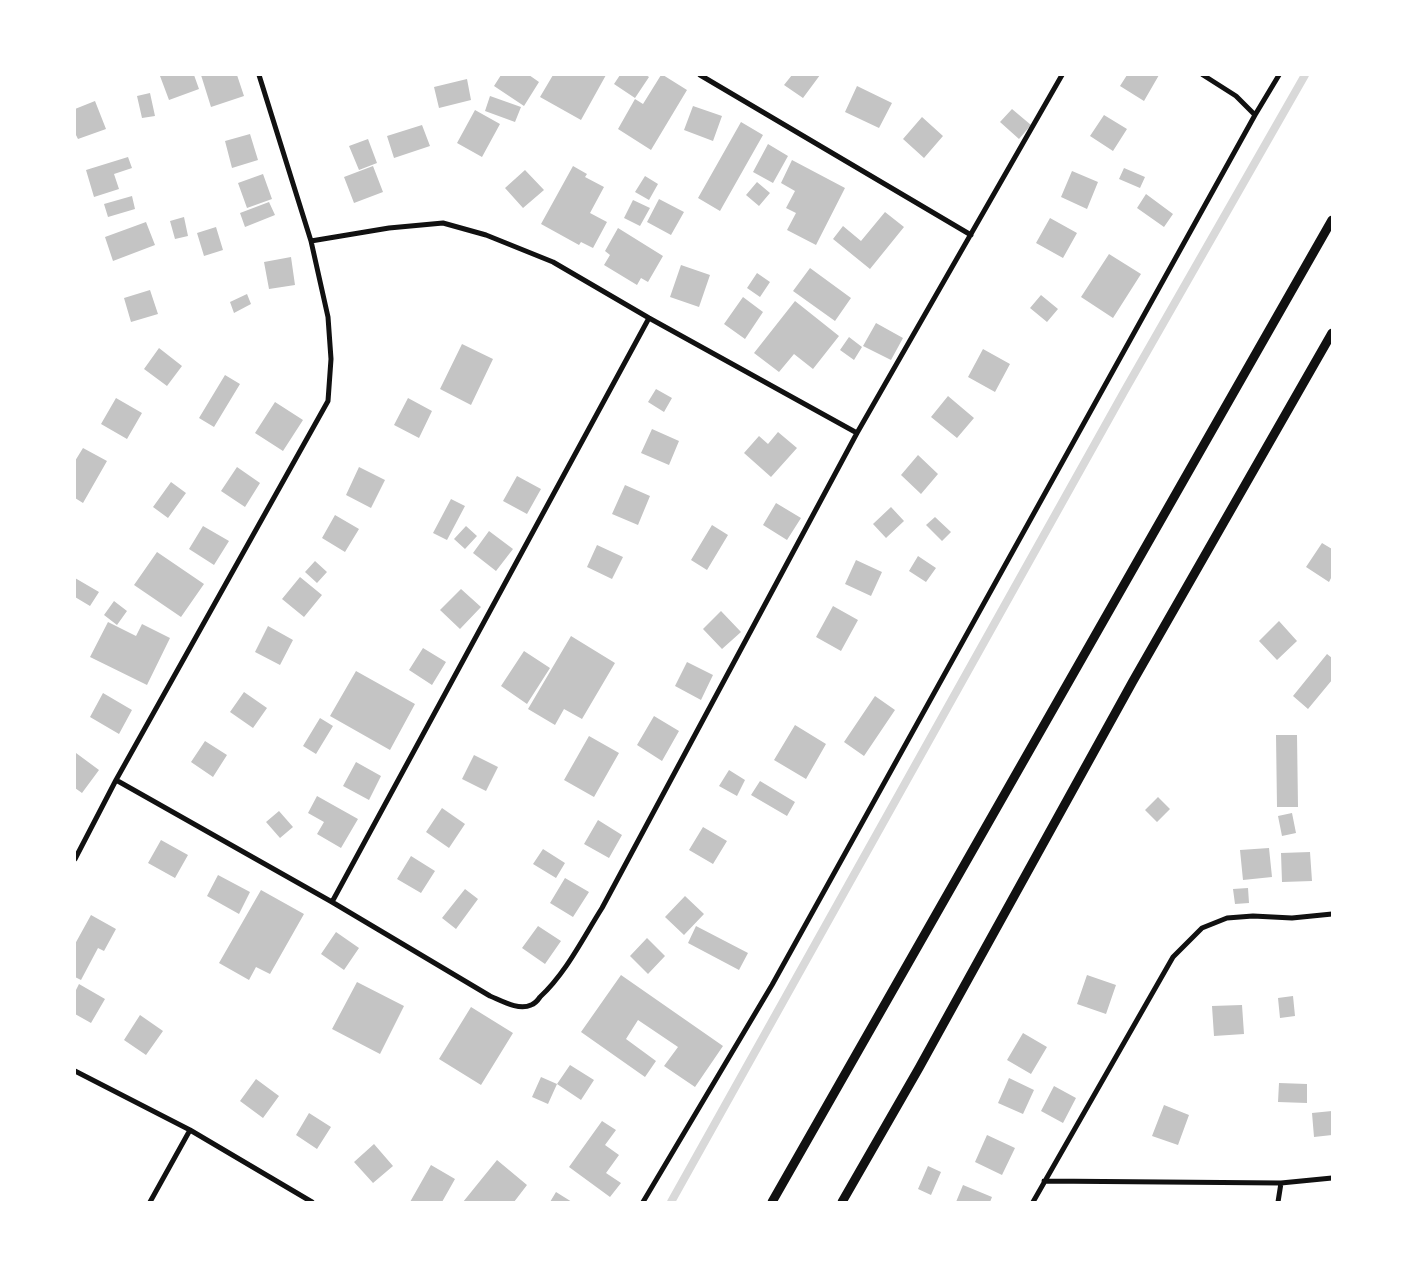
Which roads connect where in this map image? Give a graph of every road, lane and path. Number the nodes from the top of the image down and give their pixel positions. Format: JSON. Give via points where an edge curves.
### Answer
{"nodes":[{"id":1,"x":259,"y":75,"type":"edge"},
{"id":2,"x":700,"y":75,"type":"edge"},
{"id":3,"x":1062,"y":75,"type":"edge"},
{"id":4,"x":1203,"y":75,"type":"edge"},
{"id":5,"x":1279,"y":75,"type":"edge"},
{"id":6,"x":1255,"y":115,"type":"junction"},
{"id":7,"x":1332,"y":220,"type":"edge"},
{"id":8,"x":971,"y":235,"type":"junction"},
{"id":9,"x":312,"y":241,"type":"junction"},
{"id":10,"x":648,"y":318,"type":"junction"},
{"id":11,"x":1332,"y":333,"type":"edge"},
{"id":12,"x":857,"y":433,"type":"junction"},
{"id":13,"x":116,"y":780,"type":"junction"},
{"id":14,"x":75,"y":859,"type":"edge"},
{"id":15,"x":332,"y":902,"type":"junction"},
{"id":16,"x":1332,"y":914,"type":"edge"},
{"id":17,"x":75,"y":1070,"type":"edge"},
{"id":18,"x":190,"y":1130,"type":"junction"},
{"id":19,"x":1332,"y":1178,"type":"edge"},
{"id":20,"x":1044,"y":1182,"type":"junction"},
{"id":21,"x":1281,"y":1183,"type":"junction"},
{"id":22,"x":150,"y":1202,"type":"edge"},
{"id":23,"x":312,"y":1202,"type":"edge"},
{"id":24,"x":642,"y":1202,"type":"edge"},
{"id":25,"x":772,"y":1202,"type":"edge"},
{"id":26,"x":842,"y":1202,"type":"edge"},
{"id":27,"x":1033,"y":1202,"type":"edge"},
{"id":28,"x":1278,"y":1202,"type":"edge"}],
"edges":[{"from":1,"to":9,"type":"street"},
{"from":2,"to":8,"type":"street"},
{"from":3,"to":8,"type":"street"},
{"from":4,"to":6,"type":"street","via":[[1236,96]]},
{"from":5,"to":6,"type":"street"},
{"from":6,"to":24,"type":"street","via":[[772,985]]},
{"from":7,"to":25,"type":"street"},
{"from":8,"to":12,"type":"street"},
{"from":9,"to":10,"type":"street","via":[[389,228],[443,224],[486,235],[553,262]]},
{"from":9,"to":13,"type":"street","via":[[328,317],[331,359],[328,400]]},
{"from":10,"to":12,"type":"street"},
{"from":10,"to":15,"type":"street"},
{"from":11,"to":26,"type":"street"},
{"from":12,"to":15,"type":"street","via":[[602,908],[560,975],[532,1005],[520,1007],[490,996]]},
{"from":13,"to":14,"type":"street"},
{"from":13,"to":15,"type":"street"},
{"from":16,"to":20,"type":"street","via":[[1227,918],[1202,928],[1173,957]]},
{"from":17,"to":18,"type":"street"},
{"from":18,"to":22,"type":"street"},
{"from":18,"to":23,"type":"street"},
{"from":19,"to":21,"type":"street"},
{"from":20,"to":21,"type":"street"},
{"from":20,"to":27,"type":"street"},
{"from":21,"to":28,"type":"street"}]}
